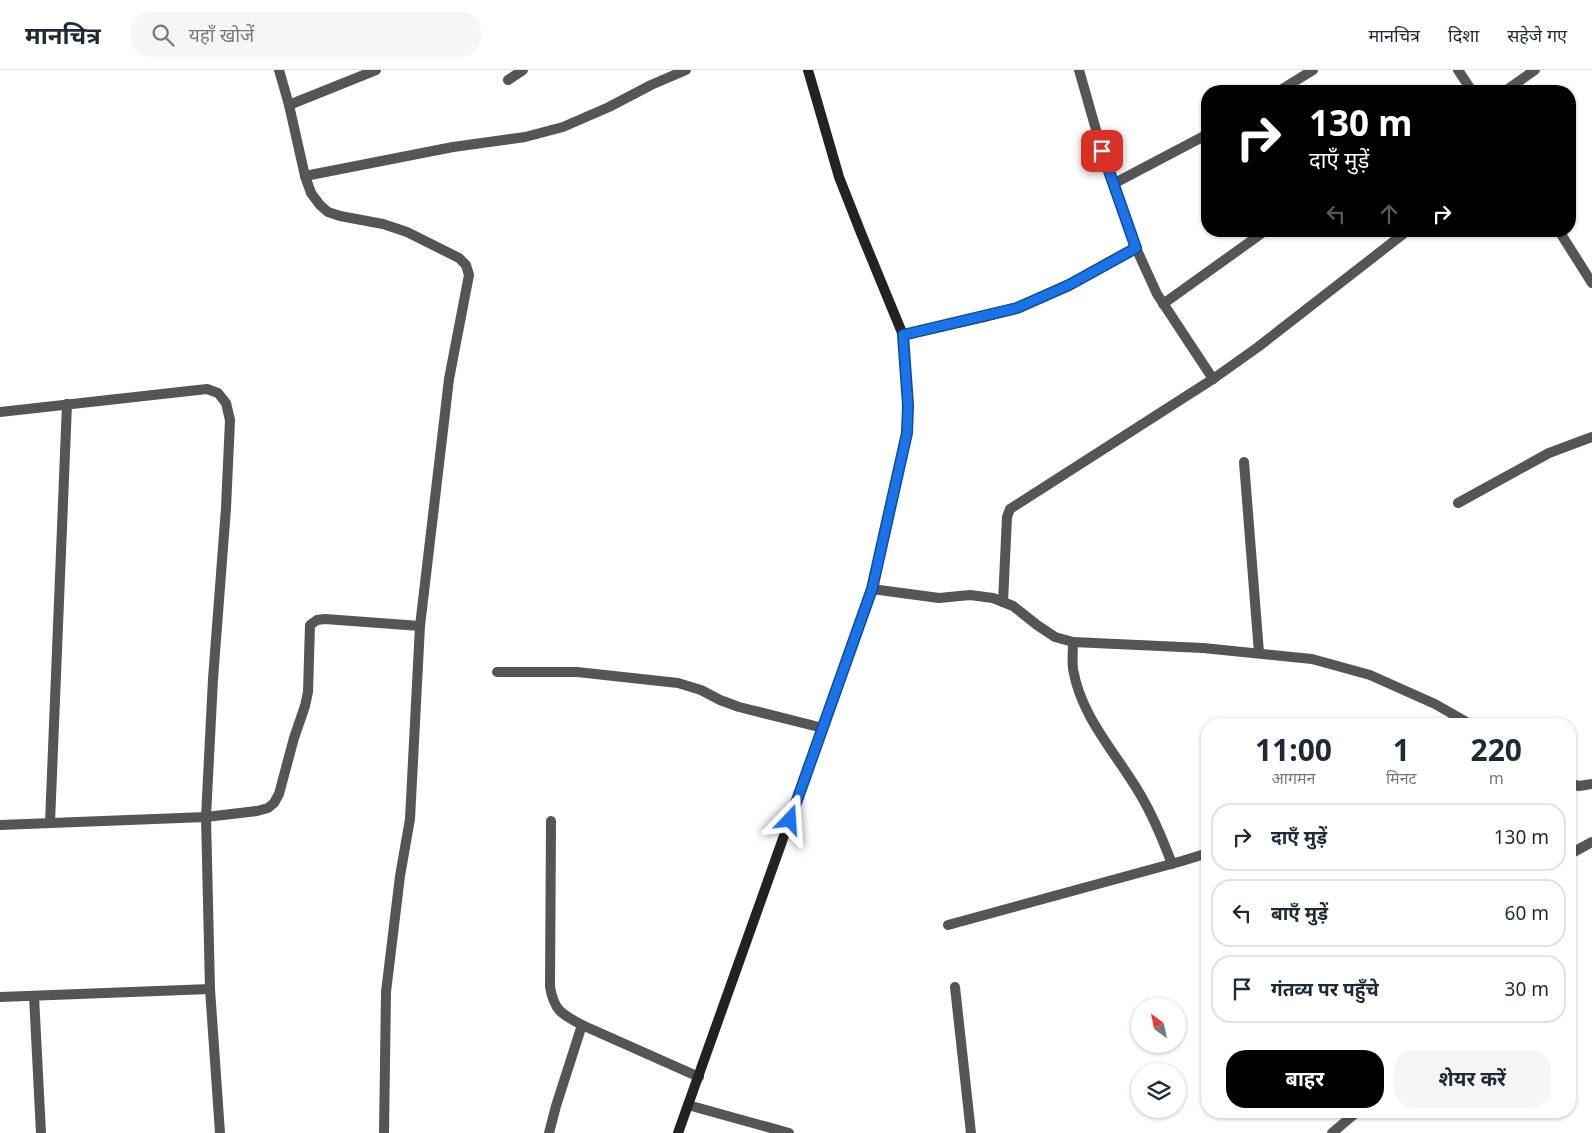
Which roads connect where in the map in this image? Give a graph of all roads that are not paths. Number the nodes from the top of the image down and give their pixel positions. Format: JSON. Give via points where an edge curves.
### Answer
{"nodes":[{"id":1,"x":279,"y":70,"type":"edge"},
{"id":2,"x":376,"y":70,"type":"edge"},
{"id":3,"x":523,"y":70,"type":"edge"},
{"id":4,"x":686,"y":70,"type":"edge"},
{"id":5,"x":808,"y":70,"type":"edge"},
{"id":6,"x":1079,"y":70,"type":"edge"},
{"id":7,"x":1313,"y":70,"type":"edge"},
{"id":8,"x":1458,"y":70,"type":"edge"},
{"id":9,"x":1535,"y":70,"type":"edge"},
{"id":10,"x":508,"y":80,"type":"dead end"},
{"id":11,"x":1289,"y":85,"type":"edge"},
{"id":12,"x":1468,"y":85,"type":"edge"},
{"id":13,"x":1513,"y":85,"type":"edge"},
{"id":14,"x":289,"y":104,"type":"junction"},
{"id":15,"x":1201,"y":138,"type":"edge"},
{"id":16,"x":305,"y":176,"type":"junction"},
{"id":17,"x":1114,"y":184,"type":"junction"},
{"id":18,"x":1257,"y":237,"type":"edge"},
{"id":19,"x":1399,"y":237,"type":"edge"},
{"id":20,"x":1563,"y":237,"type":"edge"},
{"id":21,"x":1136,"y":248,"type":"junction"},
{"id":22,"x":1592,"y":283,"type":"edge"},
{"id":23,"x":1163,"y":304,"type":"junction"},
{"id":24,"x":903,"y":335,"type":"junction"},
{"id":25,"x":1213,"y":380,"type":"junction"},
{"id":26,"x":67,"y":404,"type":"junction"},
{"id":27,"x":0,"y":412,"type":"edge"},
{"id":28,"x":1592,"y":437,"type":"edge"},
{"id":29,"x":1244,"y":462,"type":"dead end"},
{"id":30,"x":1458,"y":503,"type":"dead end"},
{"id":31,"x":872,"y":589,"type":"junction"},
{"id":32,"x":1003,"y":602,"type":"junction"},
{"id":33,"x":420,"y":626,"type":"junction"},
{"id":34,"x":1073,"y":642,"type":"junction"},
{"id":35,"x":1259,"y":653,"type":"junction"},
{"id":36,"x":497,"y":672,"type":"dead end"},
{"id":37,"x":1460,"y":718,"type":"edge"},
{"id":38,"x":823,"y":728,"type":"junction"},
{"id":39,"x":1592,"y":784,"type":"edge"},
{"id":40,"x":1576,"y":785,"type":"edge"},
{"id":41,"x":206,"y":818,"type":"junction"},
{"id":42,"x":551,"y":821,"type":"dead end"},
{"id":43,"x":50,"y":823,"type":"junction"},
{"id":44,"x":0,"y":825,"type":"edge"},
{"id":45,"x":1592,"y":842,"type":"edge"},
{"id":46,"x":1576,"y":851,"type":"edge"},
{"id":47,"x":1201,"y":855,"type":"edge"},
{"id":48,"x":1172,"y":864,"type":"junction"},
{"id":49,"x":948,"y":925,"type":"dead end"},
{"id":50,"x":955,"y":987,"type":"dead end"},
{"id":51,"x":210,"y":989,"type":"junction"},
{"id":52,"x":34,"y":996,"type":"junction"},
{"id":53,"x":0,"y":997,"type":"edge"},
{"id":54,"x":582,"y":1024,"type":"junction"},
{"id":55,"x":699,"y":1076,"type":"junction"},
{"id":56,"x":688,"y":1105,"type":"junction"},
{"id":57,"x":1350,"y":1118,"type":"edge"},
{"id":58,"x":41,"y":1133,"type":"edge"},
{"id":59,"x":220,"y":1133,"type":"edge"},
{"id":60,"x":384,"y":1133,"type":"edge"},
{"id":61,"x":549,"y":1133,"type":"edge"},
{"id":62,"x":678,"y":1133,"type":"edge"},
{"id":63,"x":789,"y":1133,"type":"edge"},
{"id":64,"x":971,"y":1133,"type":"edge"},
{"id":65,"x":1332,"y":1133,"type":"edge"}],
"edges":[{"from":1,"to":14,"type":"street"},
{"from":2,"to":14,"type":"street"},
{"from":3,"to":10,"type":"street"},
{"from":4,"to":16,"type":"street","via":[[563,127],[525,137]]},
{"from":5,"to":24,"type":"street","via":[[839,177]]},
{"from":6,"to":17,"type":"street"},
{"from":7,"to":11,"type":"street"},
{"from":8,"to":12,"type":"street"},
{"from":9,"to":13,"type":"street"},
{"from":14,"to":16,"type":"street"},
{"from":15,"to":17,"type":"street"},
{"from":16,"to":33,"type":"street","via":[[311,193],[328,212],[407,232],[460,258],[469,275],[449,379]]},
{"from":17,"to":21,"type":"street"},
{"from":18,"to":23,"type":"street"},
{"from":19,"to":25,"type":"street"},
{"from":20,"to":22,"type":"street"},
{"from":21,"to":23,"type":"street"},
{"from":21,"to":24,"type":"street","via":[[1069,285],[1017,308]]},
{"from":23,"to":25,"type":"street"},
{"from":24,"to":31,"type":"street","via":[[907,433]]},
{"from":25,"to":32,"type":"street","via":[[1010,509]]},
{"from":26,"to":27,"type":"street"},
{"from":26,"to":41,"type":"street","via":[[207,389],[218,393],[226,403],[230,420],[226,508]]},
{"from":26,"to":43,"type":"street"},
{"from":28,"to":30,"type":"street","via":[[1549,453]]},
{"from":29,"to":35,"type":"street"},
{"from":31,"to":32,"type":"street","via":[[939,598],[978,596]]},
{"from":31,"to":38,"type":"street"},
{"from":32,"to":34,"type":"street","via":[[1055,637]]},
{"from":33,"to":41,"type":"street","via":[[325,618],[310,625],[308,692],[279,794],[268,808]]},
{"from":33,"to":60,"type":"street","via":[[410,819],[386,992]]},
{"from":34,"to":35,"type":"street"},
{"from":34,"to":48,"type":"street","via":[[1076,683],[1085,708],[1153,817]]},
{"from":35,"to":37,"type":"street","via":[[1312,659],[1370,675]]},
{"from":36,"to":38,"type":"street","via":[[577,672],[678,683],[739,707]]},
{"from":38,"to":55,"type":"street"},
{"from":39,"to":40,"type":"street"},
{"from":41,"to":43,"type":"street"},
{"from":41,"to":51,"type":"street"},
{"from":42,"to":54,"type":"street","via":[[550,987],[557,1008]]},
{"from":43,"to":44,"type":"street"},
{"from":45,"to":46,"type":"street"},
{"from":47,"to":48,"type":"street"},
{"from":48,"to":49,"type":"street"},
{"from":50,"to":64,"type":"street"},
{"from":51,"to":52,"type":"street"},
{"from":51,"to":59,"type":"street"},
{"from":52,"to":53,"type":"street"},
{"from":52,"to":58,"type":"street"},
{"from":54,"to":55,"type":"street"},
{"from":54,"to":61,"type":"street"},
{"from":55,"to":56,"type":"street"},
{"from":56,"to":62,"type":"street"},
{"from":56,"to":63,"type":"street"},
{"from":57,"to":65,"type":"street"}]}
